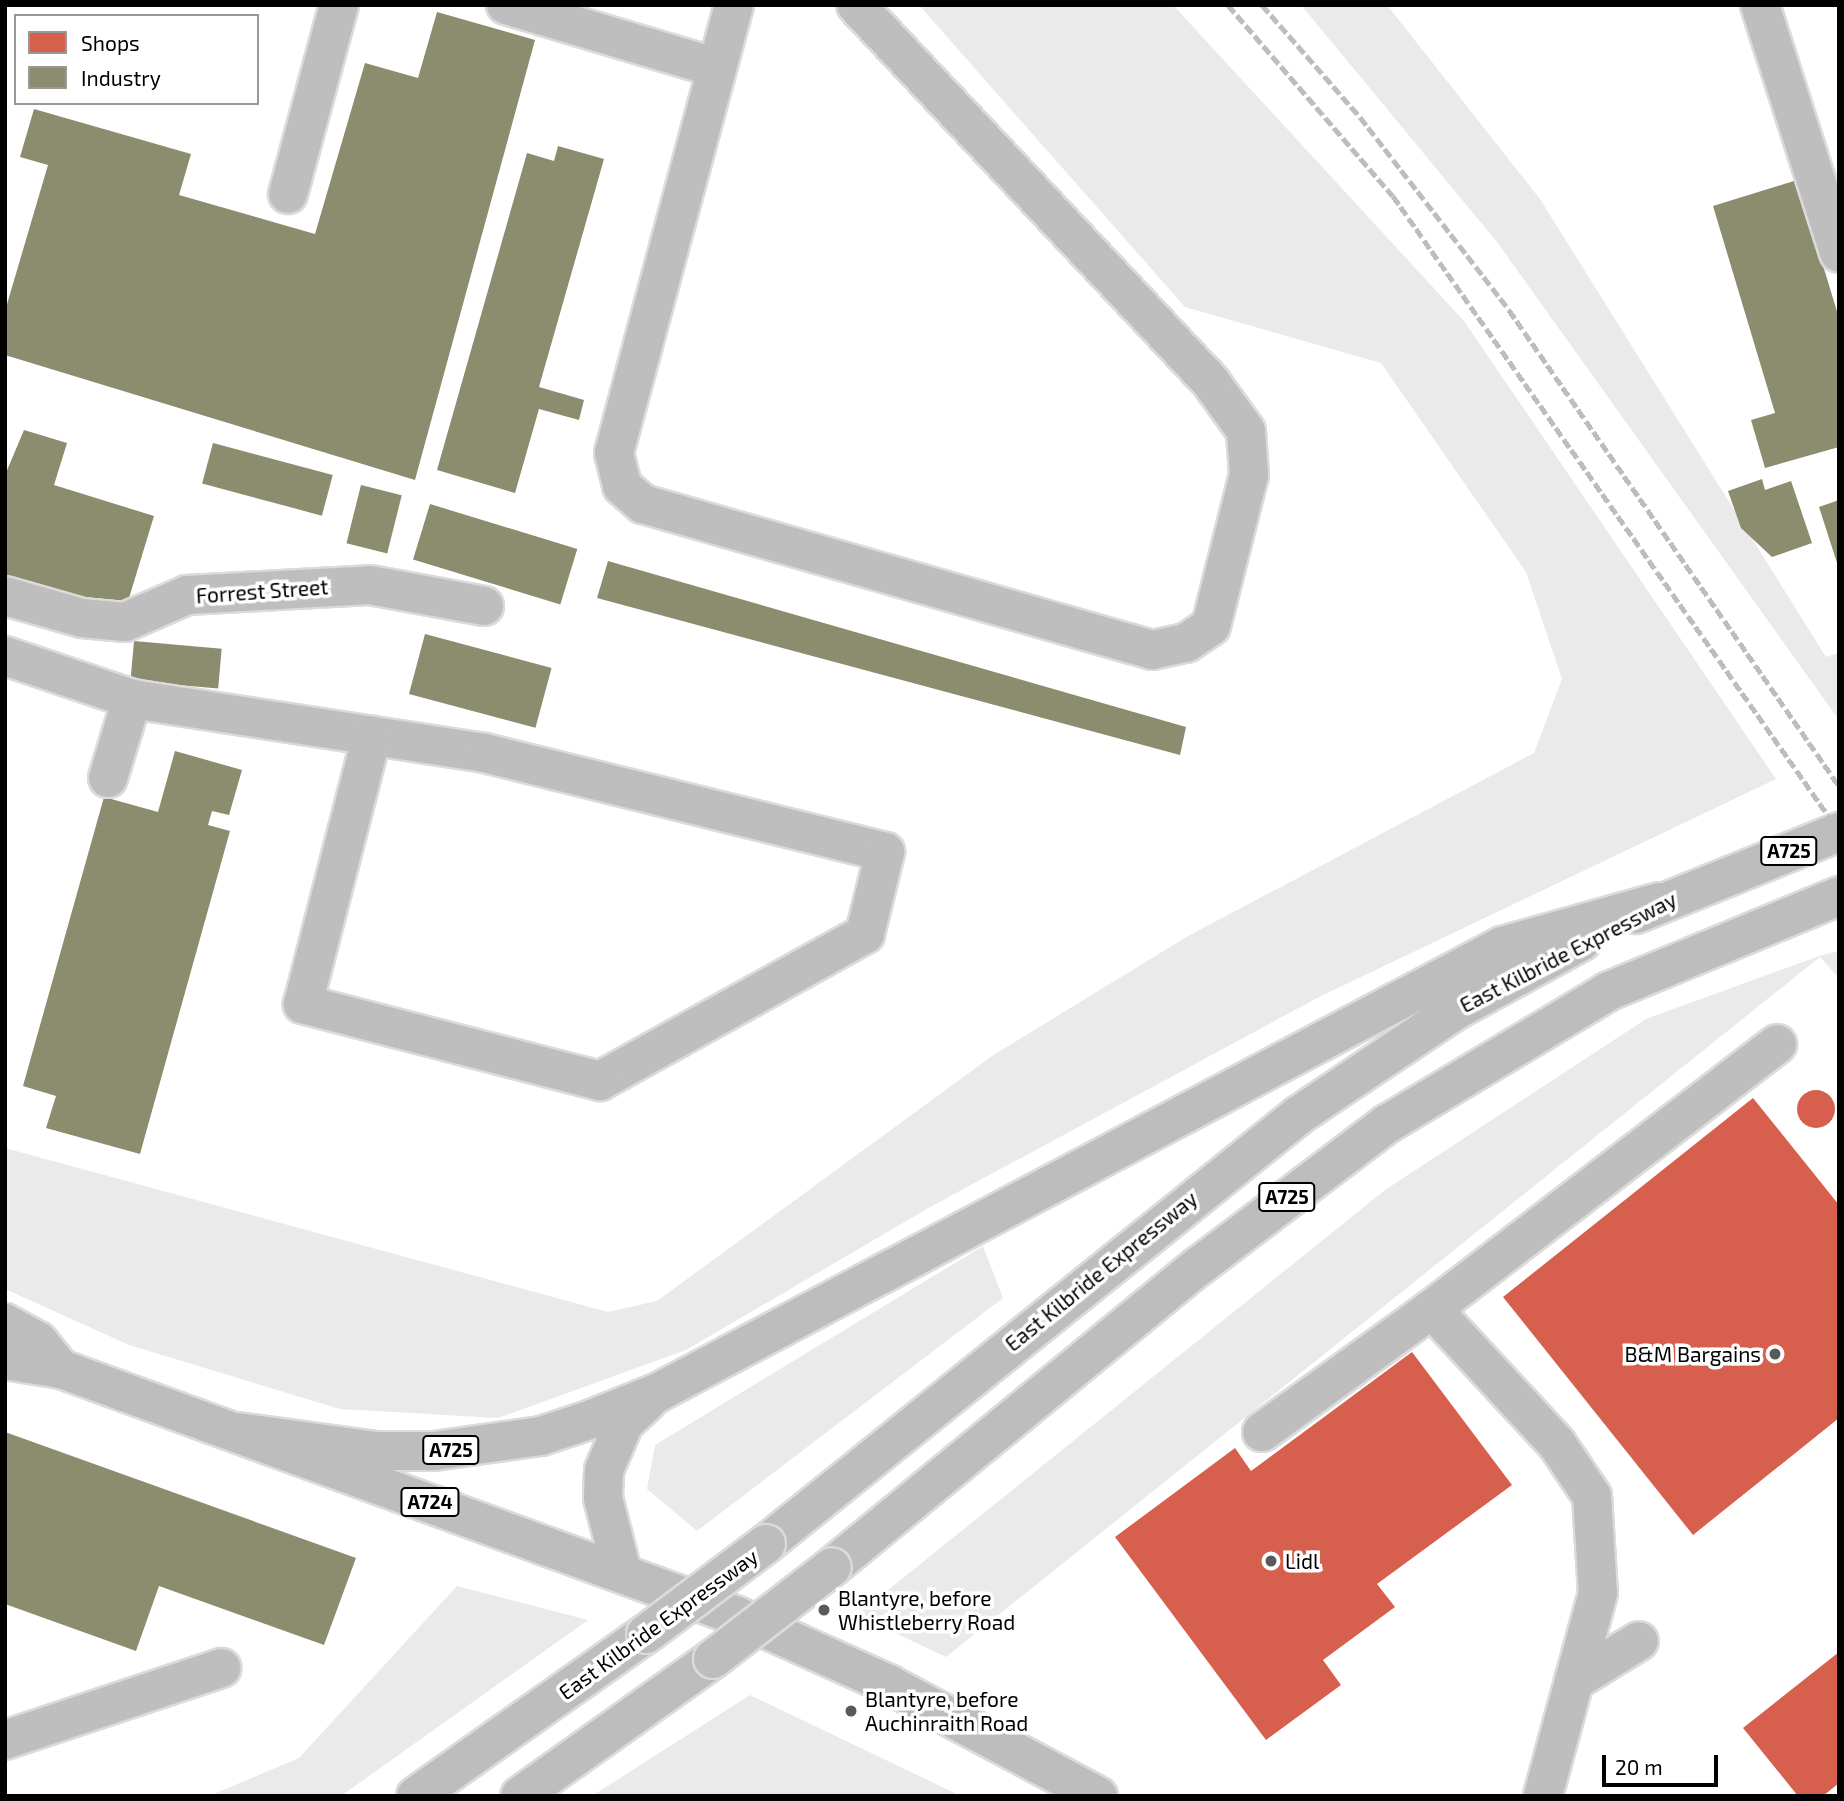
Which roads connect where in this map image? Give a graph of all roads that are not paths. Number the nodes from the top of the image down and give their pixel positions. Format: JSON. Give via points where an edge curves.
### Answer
{"nodes":[{"id":1,"x":339,"y":5,"type":"edge"},
{"id":2,"x":506,"y":5,"type":"edge"},
{"id":3,"x":734,"y":5,"type":"edge"},
{"id":4,"x":856,"y":5,"type":"edge"},
{"id":5,"x":1760,"y":5,"type":"edge"},
{"id":6,"x":717,"y":68,"type":"junction"},
{"id":7,"x":288,"y":194,"type":"dead end"},
{"id":8,"x":1839,"y":253,"type":"edge"},
{"id":9,"x":5,"y":596,"type":"edge"},
{"id":10,"x":484,"y":606,"type":"dead end"},
{"id":11,"x":5,"y":656,"type":"edge"},
{"id":12,"x":132,"y":699,"type":"junction"},
{"id":13,"x":372,"y":736,"type":"junction"},
{"id":14,"x":108,"y":778,"type":"dead end"},
{"id":15,"x":1839,"y":832,"type":"edge"},
{"id":16,"x":1839,"y":896,"type":"edge"},
{"id":17,"x":1660,"y":902,"type":"junction"},
{"id":18,"x":1777,"y":1044,"type":"dead end"},
{"id":19,"x":1432,"y":1309,"type":"junction"},
{"id":20,"x":5,"y":1323,"type":"edge"},
{"id":21,"x":5,"y":1360,"type":"edge"},
{"id":22,"x":61,"y":1369,"type":"junction"},
{"id":23,"x":657,"y":1393,"type":"junction"},
{"id":24,"x":237,"y":1432,"type":"junction"},
{"id":25,"x":1262,"y":1432,"type":"dead end"},
{"id":26,"x":622,"y":1573,"type":"junction"},
{"id":27,"x":1639,"y":1641,"type":"dead end"},
{"id":28,"x":221,"y":1668,"type":"dead end"},
{"id":29,"x":1574,"y":1681,"type":"junction"},
{"id":30,"x":5,"y":1740,"type":"edge"},
{"id":31,"x":416,"y":1796,"type":"edge"},
{"id":32,"x":520,"y":1796,"type":"edge"},
{"id":33,"x":1098,"y":1796,"type":"edge"},
{"id":34,"x":1544,"y":1796,"type":"edge"}],
"edges":[{"from":1,"to":7,"type":"lane"},
{"from":2,"to":6,"type":"lane"},
{"from":3,"to":6,"type":"lane"},
{"from":4,"to":6,"type":"lane","via":[[1210,381],[1246,431],[1249,475],[1211,626],[1186,643],[1152,650],[643,504],[622,486],[614,453]]},
{"from":5,"to":8,"type":"lane"},
{"from":9,"to":10,"type":"lane","name":"Forrest Street","via":[[82,618],[125,622],[187,596],[370,585]]},
{"from":11,"to":12,"type":"lane"},
{"from":12,"to":13,"type":"lane"},
{"from":12,"to":14,"type":"lane"},
{"from":13,"to":13,"type":"lane","via":[[485,753],[885,852],[865,934],[600,1081],[303,1004]]},
{"from":15,"to":17,"type":"main road","name":"East Kilbride Expressway","number":"A725"},
{"from":16,"to":32,"type":"main road","number":"A725","bridge":true,"via":[[1609,991],[1387,1124],[1199,1266],[832,1567],[713,1659]]},
{"from":17,"to":23,"type":"main road","number":"A725","via":[[1502,946]]},
{"from":17,"to":31,"type":"main road","name":"East Kilbride Expressway","number":"A725","bridge":true,"via":[[1456,1010],[1310,1107],[766,1544]]},
{"from":18,"to":19,"type":"lane"},
{"from":19,"to":25,"type":"lane"},
{"from":19,"to":29,"type":"lane","via":[[1557,1444],[1592,1496],[1598,1592]]},
{"from":20,"to":22,"type":"main road","via":[[38,1341]]},
{"from":21,"to":22,"type":"main road","number":"A724"},
{"from":22,"to":24,"type":"main road","number":"A724"},
{"from":23,"to":24,"type":"main road","number":"A725","via":[[541,1436],[486,1446],[375,1451]]},
{"from":23,"to":26,"type":"main road","number":"A725","via":[[624,1423],[604,1470],[603,1498]]},
{"from":24,"to":26,"type":"main road","number":"A724"},
{"from":26,"to":33,"type":"main road","number":"A724","via":[[888,1684]]},
{"from":27,"to":29,"type":"lane"},
{"from":28,"to":30,"type":"lane"},
{"from":29,"to":34,"type":"lane"}]}
